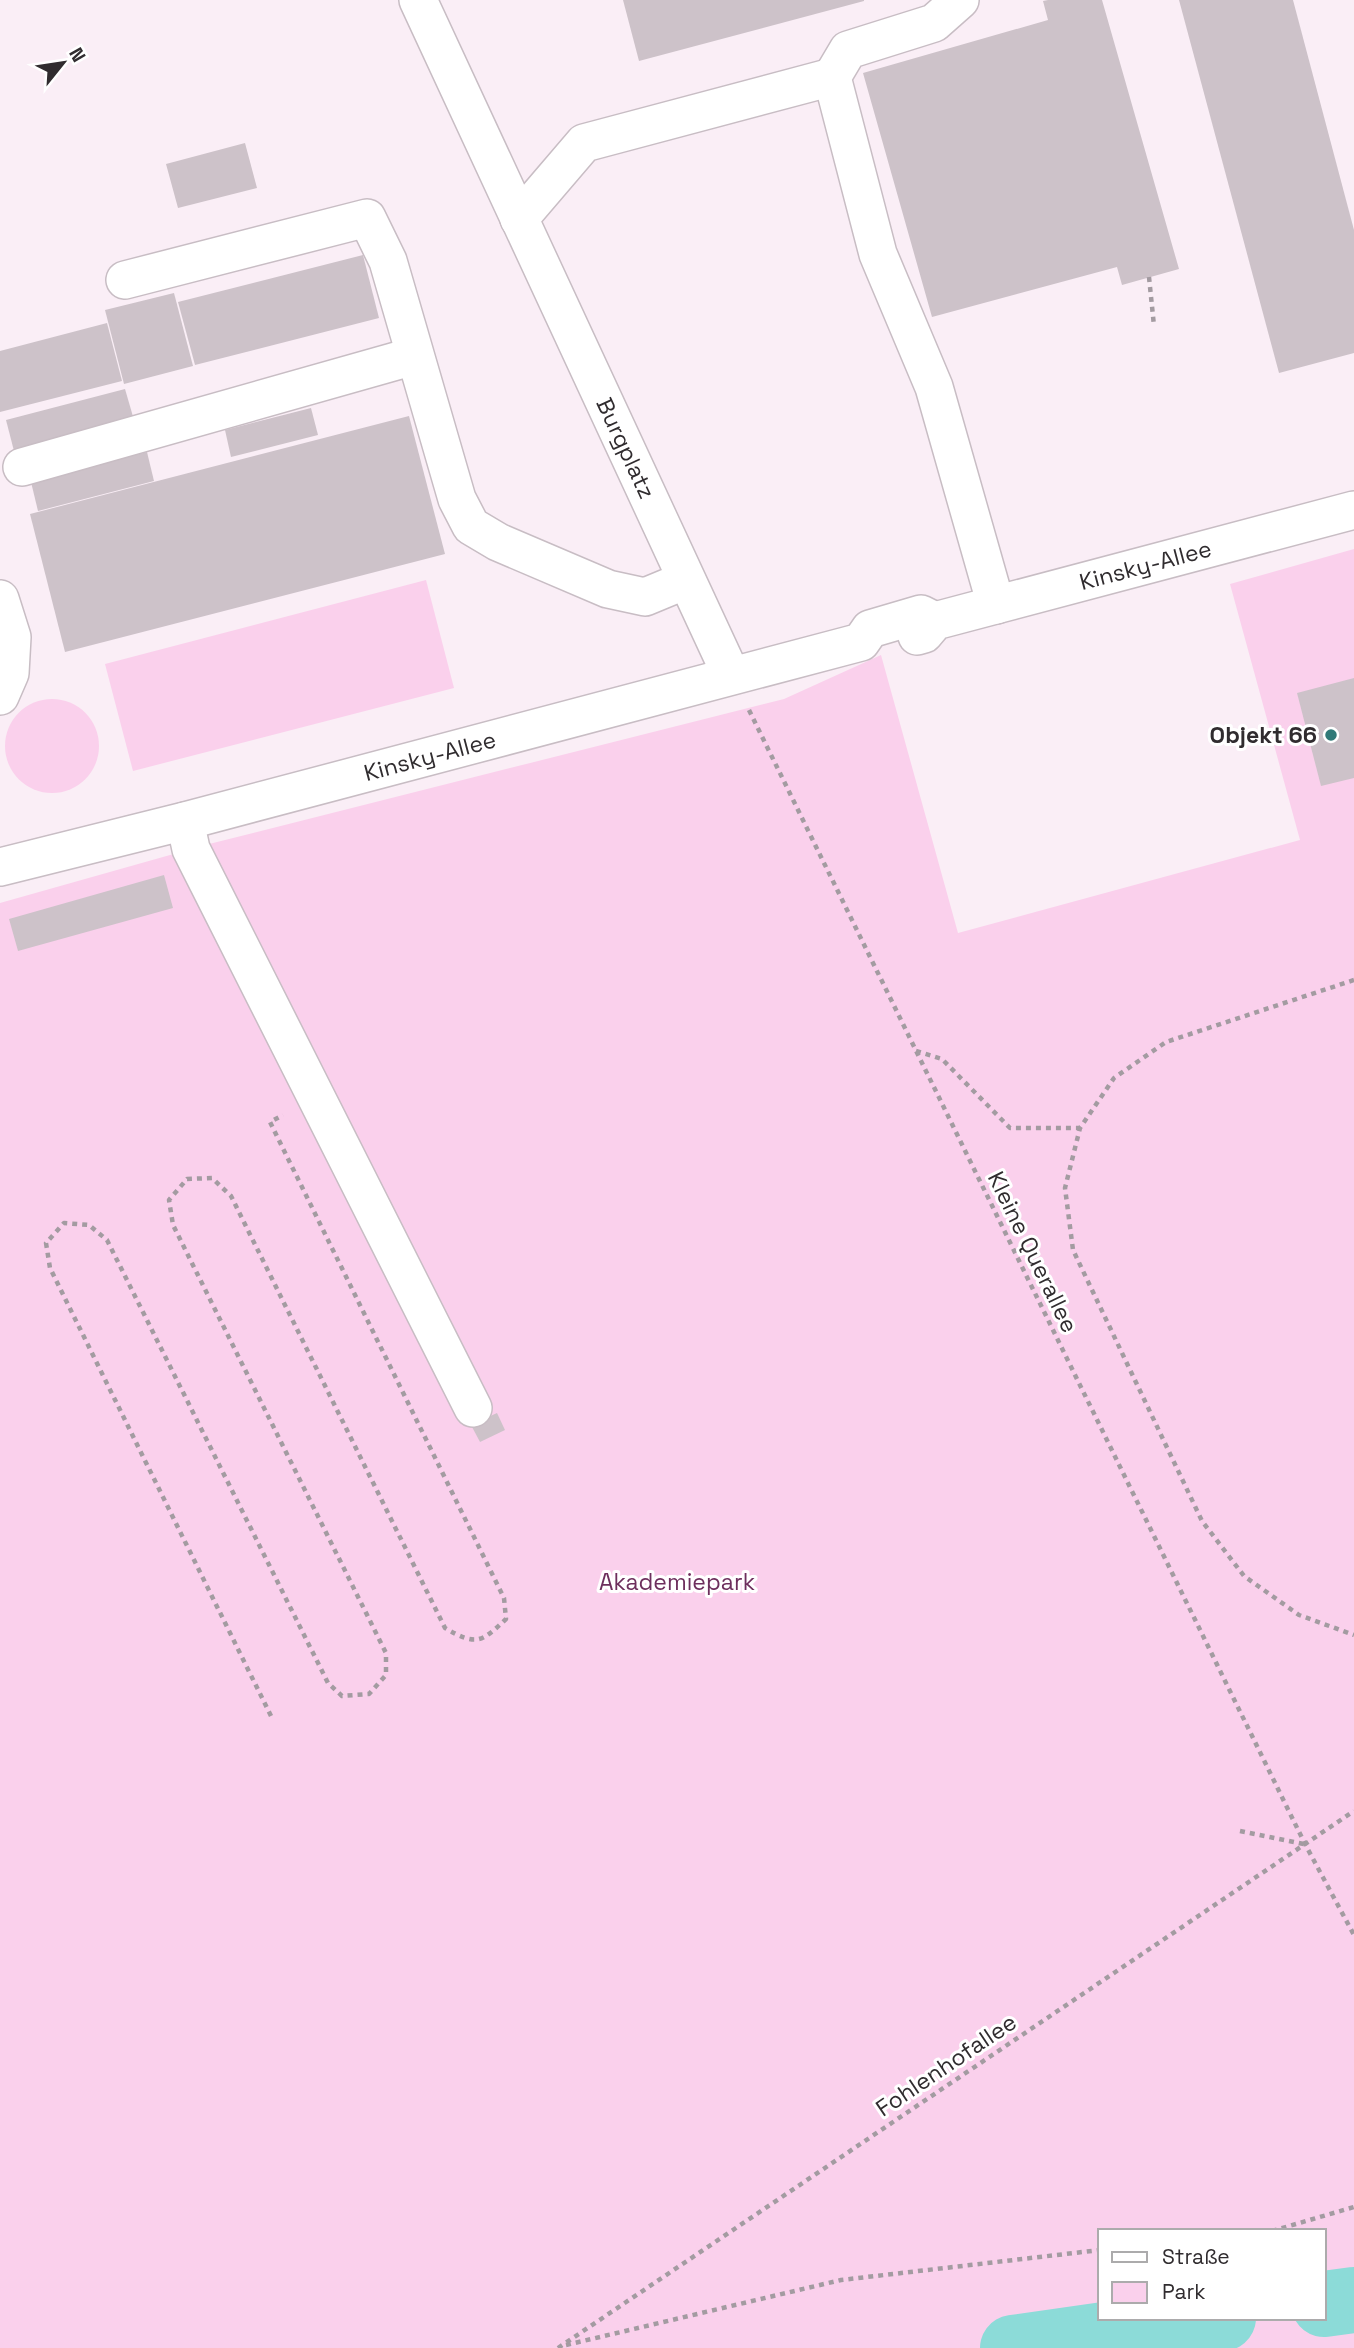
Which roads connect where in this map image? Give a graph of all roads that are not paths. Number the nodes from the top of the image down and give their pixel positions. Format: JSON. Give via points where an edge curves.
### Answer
{"nodes":[{"id":1,"x":418,"y":0,"type":"edge"},
{"id":2,"x":960,"y":0,"type":"edge"},
{"id":3,"x":832,"y":78,"type":"junction"},
{"id":4,"x":519,"y":219,"type":"junction"},
{"id":5,"x":125,"y":280,"type":"dead end"},
{"id":6,"x":414,"y":356,"type":"junction"},
{"id":7,"x":22,"y":467,"type":"dead end"},
{"id":8,"x":1354,"y":510,"type":"edge"},
{"id":9,"x":686,"y":580,"type":"junction"},
{"id":10,"x":0,"y":599,"type":"edge"},
{"id":11,"x":996,"y":605,"type":"junction"},
{"id":12,"x":731,"y":675,"type":"junction"},
{"id":13,"x":0,"y":696,"type":"edge"},
{"id":14,"x":185,"y":821,"type":"junction"},
{"id":15,"x":0,"y":867,"type":"edge"},
{"id":16,"x":473,"y":1408,"type":"dead end"}],
"edges":[{"from":1,"to":4,"type":"lane","name":"Burgplatz"},
{"from":2,"to":3,"type":"lane","via":[[933,23],[848,50]]},
{"from":3,"to":4,"type":"lane","via":[[584,143]]},
{"from":3,"to":11,"type":"lane","via":[[878,254],[934,387]]},
{"from":4,"to":9,"type":"lane","name":"Burgplatz"},
{"from":5,"to":6,"type":"lane","via":[[367,218],[388,261]]},
{"from":6,"to":7,"type":"lane"},
{"from":6,"to":9,"type":"lane","via":[[457,499],[471,526],[608,589],[645,597]]},
{"from":8,"to":11,"type":"lane","name":"Kinsky-Allee"},
{"from":9,"to":12,"type":"lane","name":"Burgplatz"},
{"from":10,"to":13,"type":"lane","via":[[12,636],[10,673]]},
{"from":11,"to":12,"type":"lane","name":"Kinsky-Allee","via":[[935,621],[921,614],[870,629],[861,642]]},
{"from":12,"to":14,"type":"lane","name":"Kinsky-Allee"},
{"from":14,"to":15,"type":"lane","name":"Kinsky-Allee"},
{"from":14,"to":16,"type":"lane","via":[[191,849]]}]}
